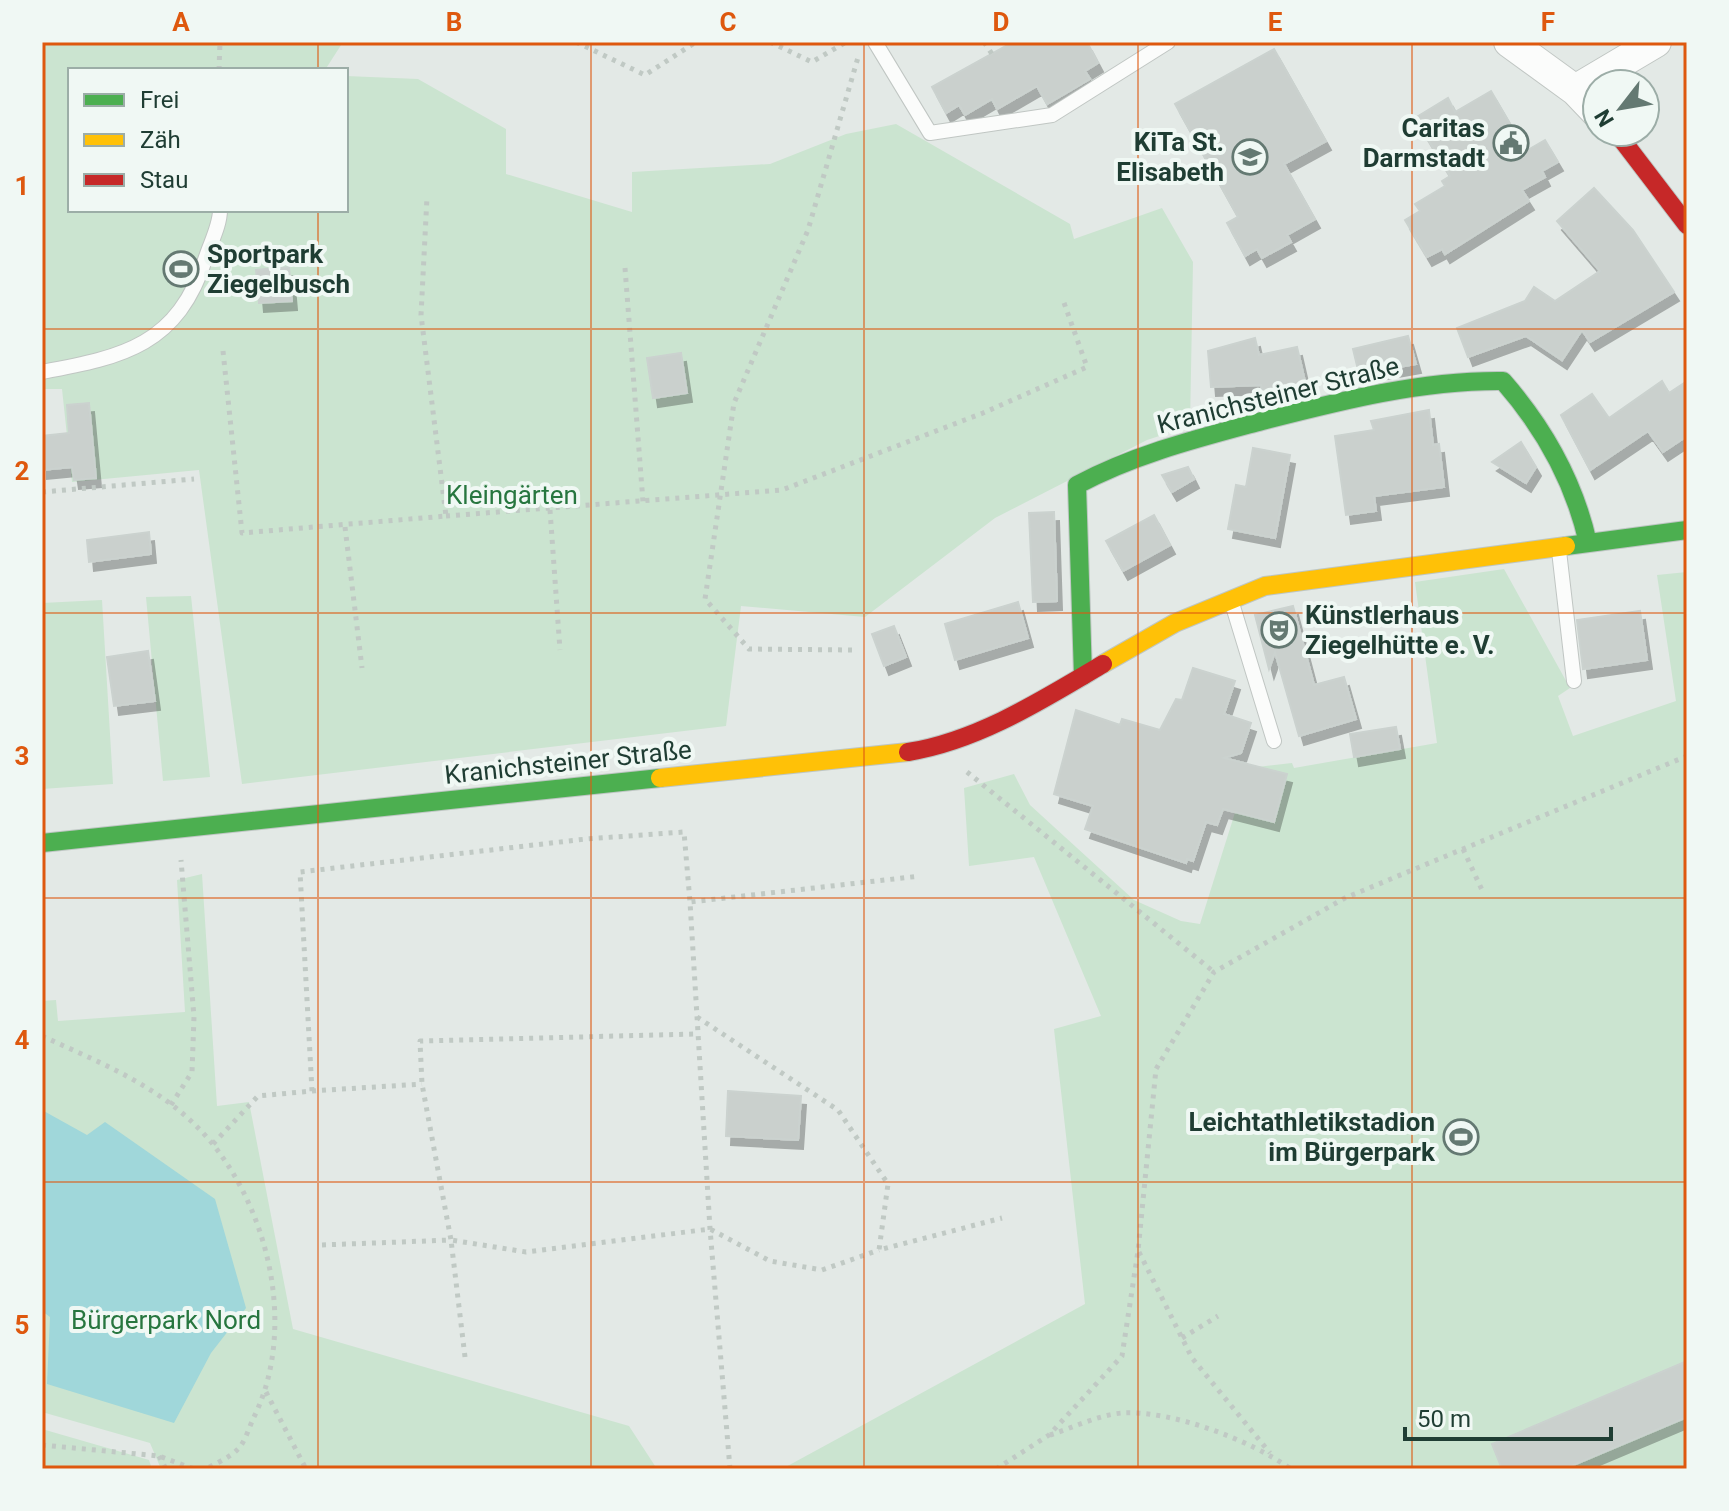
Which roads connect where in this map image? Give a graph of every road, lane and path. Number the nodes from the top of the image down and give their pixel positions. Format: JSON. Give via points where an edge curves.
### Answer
{"nodes":[{"id":1,"x":220,"y":42,"type":"edge"},
{"id":2,"x":576,"y":42,"type":"edge"},
{"id":3,"x":696,"y":42,"type":"edge"},
{"id":4,"x":770,"y":42,"type":"edge"},
{"id":5,"x":846,"y":42,"type":"edge"},
{"id":6,"x":863,"y":42,"type":"edge"},
{"id":7,"x":875,"y":42,"type":"edge"},
{"id":8,"x":984,"y":42,"type":"edge"},
{"id":9,"x":1168,"y":42,"type":"edge"},
{"id":10,"x":1509,"y":42,"type":"edge"},
{"id":11,"x":1656,"y":42,"type":"edge"},
{"id":12,"x":992,"y":54,"type":"dead end"},
{"id":13,"x":219,"y":68,"type":"edge"},
{"id":14,"x":1575,"y":90,"type":"junction"},
{"id":15,"x":1581,"y":96,"type":"edge"},
{"id":16,"x":1629,"y":148,"type":"edge"},
{"id":17,"x":427,"y":197,"type":"dead end"},
{"id":18,"x":219,"y":212,"type":"edge"},
{"id":19,"x":1687,"y":225,"type":"edge"},
{"id":20,"x":625,"y":268,"type":"dead end"},
{"id":21,"x":1063,"y":300,"type":"dead end"},
{"id":22,"x":223,"y":351,"type":"dead end"},
{"id":23,"x":42,"y":372,"type":"edge"},
{"id":24,"x":194,"y":479,"type":"dead end"},
{"id":25,"x":42,"y":492,"type":"edge"},
{"id":26,"x":720,"y":495,"type":"junction"},
{"id":27,"x":643,"y":502,"type":"junction"},
{"id":28,"x":550,"y":510,"type":"junction"},
{"id":29,"x":446,"y":516,"type":"junction"},
{"id":30,"x":345,"y":527,"type":"junction"},
{"id":31,"x":1687,"y":530,"type":"edge"},
{"id":32,"x":1588,"y":543,"type":"junction"},
{"id":33,"x":1559,"y":547,"type":"junction"},
{"id":34,"x":1229,"y":596,"type":"junction"},
{"id":35,"x":560,"y":650,"type":"dead end"},
{"id":36,"x":852,"y":650,"type":"dead end"},
{"id":37,"x":362,"y":668,"type":"dead end"},
{"id":38,"x":1083,"y":676,"type":"junction"},
{"id":39,"x":1574,"y":681,"type":"dead end"},
{"id":40,"x":1274,"y":741,"type":"dead end"},
{"id":41,"x":1687,"y":756,"type":"edge"},
{"id":42,"x":960,"y":766,"type":"dead end"},
{"id":43,"x":42,"y":843,"type":"edge"},
{"id":44,"x":1463,"y":849,"type":"junction"},
{"id":45,"x":180,"y":854,"type":"dead end"},
{"id":46,"x":920,"y":876,"type":"dead end"},
{"id":47,"x":1482,"y":890,"type":"dead end"},
{"id":48,"x":690,"y":902,"type":"junction"},
{"id":49,"x":1214,"y":972,"type":"junction"},
{"id":50,"x":696,"y":1016,"type":"junction"},
{"id":51,"x":697,"y":1034,"type":"junction"},
{"id":52,"x":42,"y":1036,"type":"edge"},
{"id":53,"x":422,"y":1084,"type":"junction"},
{"id":54,"x":312,"y":1091,"type":"junction"},
{"id":55,"x":171,"y":1105,"type":"junction"},
{"id":56,"x":213,"y":1144,"type":"junction"},
{"id":57,"x":1002,"y":1218,"type":"dead end"},
{"id":58,"x":710,"y":1229,"type":"junction"},
{"id":59,"x":451,"y":1240,"type":"junction"},
{"id":60,"x":322,"y":1245,"type":"dead end"},
{"id":61,"x":879,"y":1250,"type":"junction"},
{"id":62,"x":1138,"y":1251,"type":"junction"},
{"id":63,"x":1218,"y":1316,"type":"dead end"},
{"id":64,"x":1182,"y":1338,"type":"junction"},
{"id":65,"x":465,"y":1357,"type":"dead end"},
{"id":66,"x":266,"y":1392,"type":"junction"},
{"id":67,"x":1049,"y":1435,"type":"junction"},
{"id":68,"x":42,"y":1445,"type":"edge"},
{"id":69,"x":1272,"y":1455,"type":"junction"},
{"id":70,"x":159,"y":1456,"type":"junction"},
{"id":71,"x":166,"y":1469,"type":"edge"},
{"id":72,"x":194,"y":1469,"type":"edge"},
{"id":73,"x":206,"y":1469,"type":"edge"},
{"id":74,"x":306,"y":1469,"type":"edge"},
{"id":75,"x":730,"y":1469,"type":"edge"},
{"id":76,"x":996,"y":1469,"type":"edge"},
{"id":77,"x":1291,"y":1469,"type":"edge"}],
"edges":[{"from":1,"to":13,"type":"path"},
{"from":2,"to":3,"type":"path","via":[[645,75]]},
{"from":4,"to":5,"type":"path","via":[[812,62]]},
{"from":6,"to":26,"type":"path","via":[[808,230],[734,403]]},
{"from":7,"to":9,"type":"lane","via":[[930,133],[1052,115]]},
{"from":8,"to":12,"type":"path"},
{"from":10,"to":14,"type":"street"},
{"from":11,"to":14,"type":"street"},
{"from":14,"to":15,"type":"street"},
{"from":16,"to":19,"type":"main road"},
{"from":17,"to":29,"type":"path","via":[[421,315]]},
{"from":18,"to":23,"type":"lane","via":[[197,287],[162,332],[110,360]]},
{"from":20,"to":27,"type":"path"},
{"from":21,"to":26,"type":"path","via":[[1087,367],[782,490]]},
{"from":22,"to":30,"type":"path","via":[[242,533]]},
{"from":24,"to":25,"type":"path"},
{"from":26,"to":27,"type":"path"},
{"from":26,"to":36,"type":"path","via":[[705,599],[749,649]]},
{"from":27,"to":28,"type":"path"},
{"from":28,"to":29,"type":"path"},
{"from":28,"to":35,"type":"path"},
{"from":29,"to":30,"type":"path"},
{"from":30,"to":37,"type":"path"},
{"from":31,"to":32,"type":"main road","name":"Kranichsteiner Straße"},
{"from":32,"to":33,"type":"main road","name":"Kranichsteiner Straße"},
{"from":32,"to":38,"type":"main road","name":"Kranichsteiner Straße","via":[[1555,449],[1503,381],[1420,385],[1178,443],[1077,485]]},
{"from":33,"to":34,"type":"main road","name":"Kranichsteiner Straße","via":[[1265,586]]},
{"from":33,"to":39,"type":"lane"},
{"from":34,"to":38,"type":"main road","name":"Kranichsteiner Straße"},
{"from":34,"to":40,"type":"lane"},
{"from":38,"to":43,"type":"main road","name":"Kranichsteiner Straße","via":[[995,726],[913,751]]},
{"from":41,"to":44,"type":"path"},
{"from":42,"to":49,"type":"path"},
{"from":44,"to":47,"type":"path"},
{"from":44,"to":49,"type":"path","via":[[1345,898]]},
{"from":45,"to":55,"type":"path","via":[[194,1017],[192,1072]]},
{"from":46,"to":48,"type":"path"},
{"from":48,"to":50,"type":"path"},
{"from":48,"to":54,"type":"path","via":[[684,832],[300,872]]},
{"from":49,"to":62,"type":"path","via":[[1156,1069]]},
{"from":50,"to":51,"type":"path"},
{"from":50,"to":61,"type":"path","via":[[838,1110],[888,1184]]},
{"from":51,"to":53,"type":"path","via":[[420,1041]]},
{"from":51,"to":58,"type":"path"},
{"from":52,"to":55,"type":"path","via":[[137,1078]]},
{"from":53,"to":54,"type":"path"},
{"from":53,"to":59,"type":"path"},
{"from":54,"to":56,"type":"path","via":[[258,1096]]},
{"from":55,"to":56,"type":"path"},
{"from":56,"to":66,"type":"path","via":[[257,1218],[278,1319]]},
{"from":57,"to":61,"type":"path"},
{"from":58,"to":59,"type":"path","via":[[526,1252]]},
{"from":58,"to":61,"type":"path","via":[[770,1261],[822,1270]]},
{"from":58,"to":75,"type":"path"},
{"from":59,"to":60,"type":"path"},
{"from":59,"to":65,"type":"path"},
{"from":62,"to":64,"type":"path"},
{"from":62,"to":67,"type":"path","via":[[1122,1356]]},
{"from":63,"to":64,"type":"path"},
{"from":64,"to":69,"type":"path","via":[[1192,1358]]},
{"from":66,"to":73,"type":"path","via":[[238,1449]]},
{"from":66,"to":74,"type":"path"},
{"from":67,"to":69,"type":"path","via":[[1119,1413],[1164,1414]]},
{"from":67,"to":76,"type":"path"},
{"from":68,"to":70,"type":"path"},
{"from":69,"to":77,"type":"path"},
{"from":70,"to":71,"type":"path"},
{"from":70,"to":72,"type":"path"}]}
